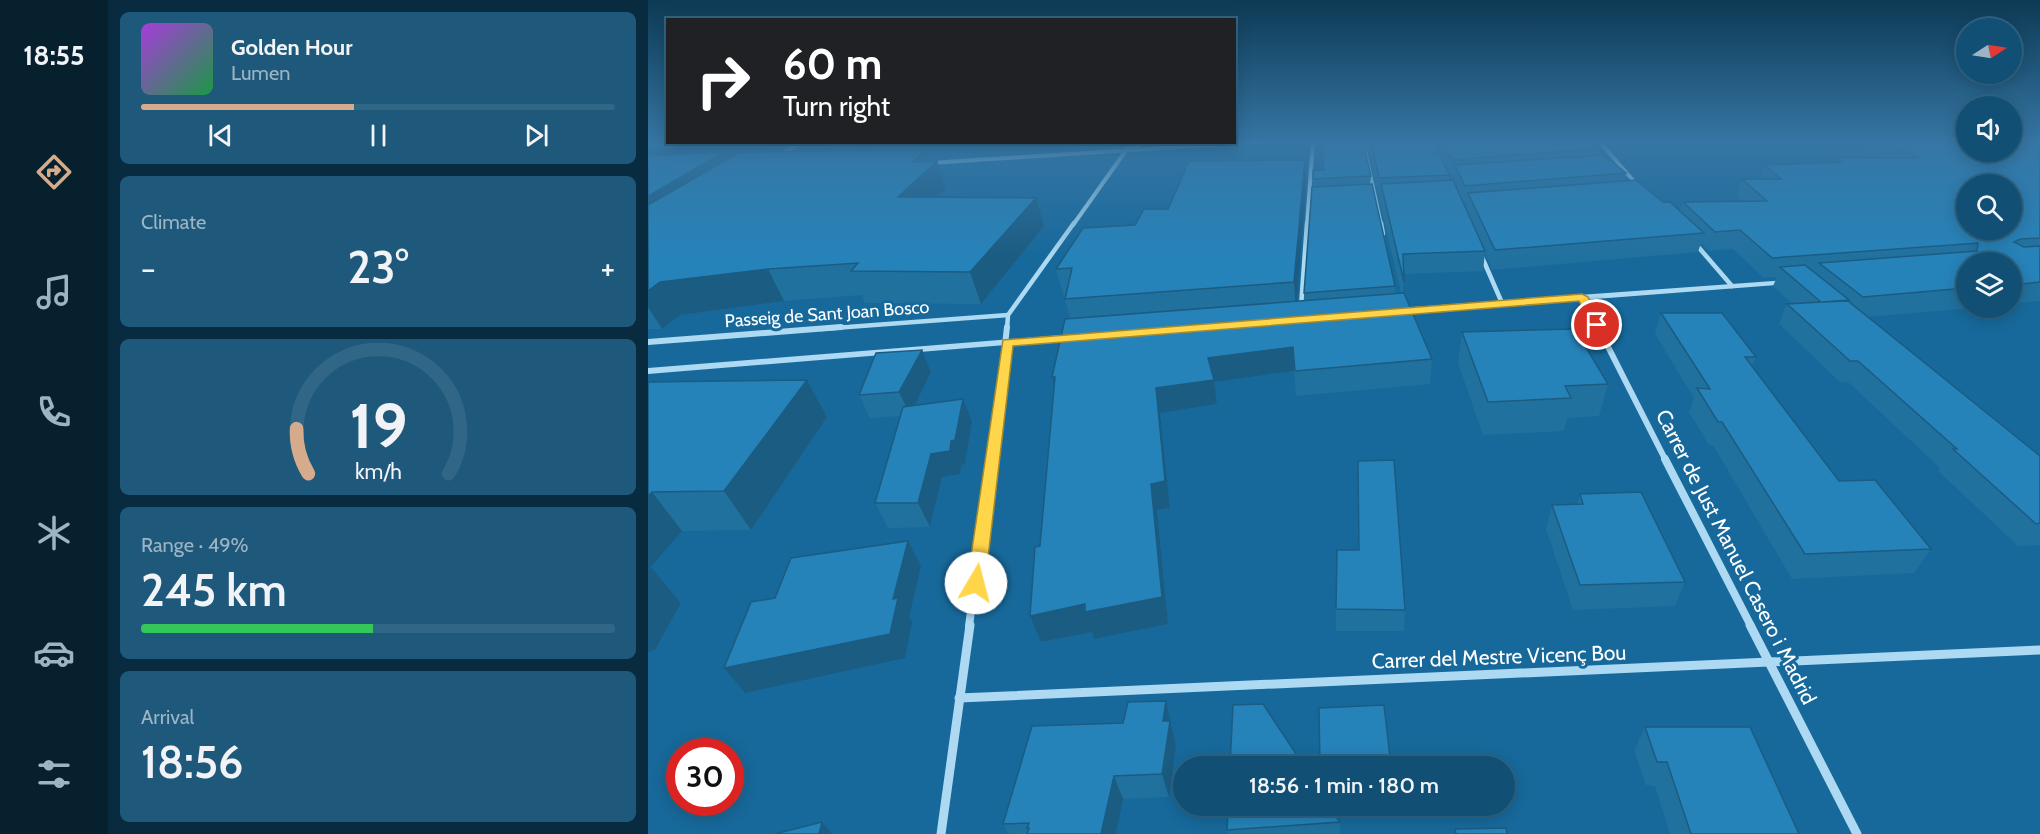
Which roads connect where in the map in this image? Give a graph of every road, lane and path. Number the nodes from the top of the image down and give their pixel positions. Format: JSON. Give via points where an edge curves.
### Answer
{"nodes":[{"id":1,"x":1105,"y":180,"type":"edge"},
{"id":2,"x":1311,"y":180,"type":"edge"},
{"id":3,"x":1372,"y":180,"type":"edge"},
{"id":4,"x":1633,"y":180,"type":"edge"},
{"id":5,"x":1645,"y":193,"type":"edge"},
{"id":6,"x":1376,"y":197,"type":"junction"},
{"id":7,"x":1364,"y":198,"type":"edge"},
{"id":8,"x":1310,"y":201,"type":"junction"},
{"id":9,"x":1320,"y":201,"type":"edge"},
{"id":10,"x":1384,"y":237,"type":"edge"},
{"id":11,"x":1688,"y":237,"type":"edge"},
{"id":12,"x":1477,"y":248,"type":"edge"},
{"id":13,"x":1801,"y":281,"type":"edge"},
{"id":14,"x":1732,"y":286,"type":"junction"},
{"id":15,"x":1582,"y":297,"type":"junction"},
{"id":16,"x":1398,"y":299,"type":"edge"},
{"id":17,"x":1502,"y":303,"type":"junction"},
{"id":18,"x":1395,"y":311,"type":"joint"},
{"id":19,"x":1008,"y":315,"type":"junction"},
{"id":20,"x":1300,"y":320,"type":"edge"},
{"id":21,"x":1086,"y":336,"type":"edge"},
{"id":22,"x":648,"y":342,"type":"edge"},
{"id":23,"x":1007,"y":342,"type":"junction"},
{"id":24,"x":648,"y":371,"type":"edge"},
{"id":25,"x":2040,"y":650,"type":"edge"},
{"id":26,"x":1770,"y":664,"type":"junction"},
{"id":27,"x":959,"y":698,"type":"junction"},
{"id":28,"x":941,"y":834,"type":"edge"},
{"id":29,"x":1857,"y":834,"type":"edge"}],
"edges":[{"from":1,"to":19,"type":"street"},
{"from":2,"to":8,"type":"street"},
{"from":3,"to":6,"type":"street"},
{"from":4,"to":5,"type":"street"},
{"from":6,"to":7,"type":"street"},
{"from":6,"to":10,"type":"street"},
{"from":8,"to":9,"type":"street"},
{"from":8,"to":20,"type":"street"},
{"from":11,"to":14,"type":"street"},
{"from":12,"to":17,"type":"street"},
{"from":13,"to":14,"type":"street"},
{"from":14,"to":15,"type":"street"},
{"from":15,"to":17,"type":"street"},
{"from":15,"to":26,"type":"street","name":"Carrer de Just Manuel Casero i Madrid"},
{"from":16,"to":18,"type":"street"},
{"from":17,"to":18,"type":"street"},
{"from":19,"to":22,"type":"street","name":"Passeig de Sant Joan Bosco"},
{"from":19,"to":23,"type":"street"},
{"from":21,"to":23,"type":"street"},
{"from":23,"to":24,"type":"street"},
{"from":23,"to":27,"type":"street"},
{"from":25,"to":26,"type":"street","name":"Carrer del Mestre Vicenç Bou"},
{"from":26,"to":27,"type":"street","name":"Carrer del Mestre Vicenç Bou"},
{"from":26,"to":29,"type":"street","name":"Carrer de Just Manuel Casero i Madrid"},
{"from":27,"to":28,"type":"street"}]}
